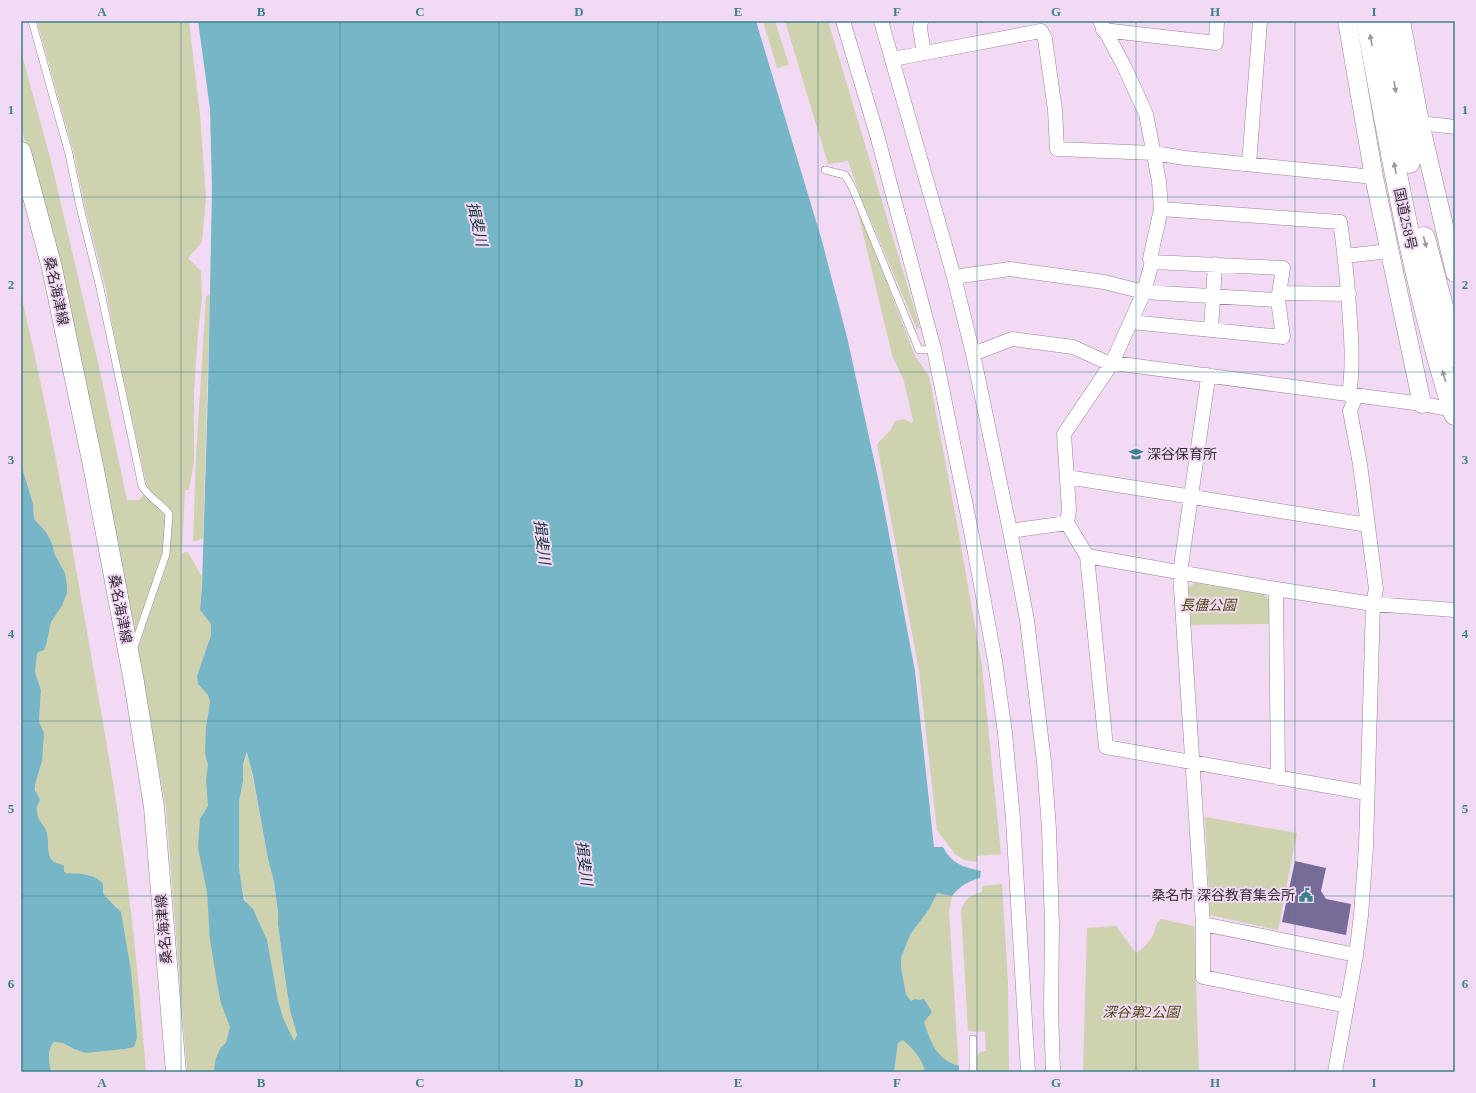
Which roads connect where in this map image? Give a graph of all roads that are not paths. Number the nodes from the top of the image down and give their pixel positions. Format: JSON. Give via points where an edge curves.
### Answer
{"nodes":[{"id":1,"x":32,"y":21,"type":"edge"},
{"id":2,"x":843,"y":21,"type":"edge"},
{"id":3,"x":881,"y":21,"type":"edge"},
{"id":4,"x":922,"y":21,"type":"edge"},
{"id":5,"x":1217,"y":21,"type":"edge"},
{"id":6,"x":1260,"y":21,"type":"edge"},
{"id":7,"x":1347,"y":21,"type":"edge"},
{"id":8,"x":1367,"y":21,"type":"edge"},
{"id":9,"x":1383,"y":21,"type":"edge"},
{"id":10,"x":1400,"y":21,"type":"edge"},
{"id":11,"x":1102,"y":26,"type":"edge"},
{"id":12,"x":924,"y":53,"type":"junction"},
{"id":13,"x":893,"y":59,"type":"junction"},
{"id":14,"x":1420,"y":123,"type":"junction"},
{"id":15,"x":1455,"y":127,"type":"edge"},
{"id":16,"x":21,"y":152,"type":"edge"},
{"id":17,"x":1154,"y":153,"type":"junction"},
{"id":18,"x":1249,"y":164,"type":"junction"},
{"id":19,"x":825,"y":170,"type":"dead end"},
{"id":20,"x":1374,"y":177,"type":"junction"},
{"id":21,"x":1161,"y":209,"type":"junction"},
{"id":22,"x":1390,"y":251,"type":"junction"},
{"id":23,"x":1345,"y":256,"type":"junction"},
{"id":24,"x":1152,"y":262,"type":"junction"},
{"id":25,"x":1215,"y":264,"type":"junction"},
{"id":26,"x":1455,"y":273,"type":"edge"},
{"id":27,"x":954,"y":277,"type":"junction"},
{"id":28,"x":1144,"y":292,"type":"junction"},
{"id":29,"x":1349,"y":294,"type":"junction"},
{"id":30,"x":1213,"y":296,"type":"junction"},
{"id":31,"x":1279,"y":296,"type":"junction"},
{"id":32,"x":1131,"y":322,"type":"junction"},
{"id":33,"x":1211,"y":330,"type":"junction"},
{"id":34,"x":934,"y":349,"type":"junction"},
{"id":35,"x":973,"y":354,"type":"junction"},
{"id":36,"x":1455,"y":356,"type":"edge"},
{"id":37,"x":1112,"y":363,"type":"junction"},
{"id":38,"x":1207,"y":375,"type":"junction"},
{"id":39,"x":1352,"y":396,"type":"junction"},
{"id":40,"x":1422,"y":404,"type":"junction"},
{"id":41,"x":1455,"y":411,"type":"edge"},
{"id":42,"x":1067,"y":477,"type":"junction"},
{"id":43,"x":1192,"y":497,"type":"junction"},
{"id":44,"x":1067,"y":523,"type":"junction"},
{"id":45,"x":1368,"y":525,"type":"junction"},
{"id":46,"x":1010,"y":531,"type":"junction"},
{"id":47,"x":1087,"y":556,"type":"junction"},
{"id":48,"x":1180,"y":572,"type":"junction"},
{"id":49,"x":1276,"y":589,"type":"junction"},
{"id":50,"x":1373,"y":604,"type":"junction"},
{"id":51,"x":1455,"y":610,"type":"edge"},
{"id":52,"x":127,"y":647,"type":"junction"},
{"id":53,"x":1193,"y":763,"type":"junction"},
{"id":54,"x":1278,"y":778,"type":"junction"},
{"id":55,"x":1367,"y":793,"type":"junction"},
{"id":56,"x":1204,"y":924,"type":"junction"},
{"id":57,"x":1356,"y":955,"type":"junction"},
{"id":58,"x":1347,"y":1006,"type":"junction"},
{"id":59,"x":973,"y":1039,"type":"dead end"},
{"id":60,"x":176,"y":1072,"type":"edge"},
{"id":61,"x":973,"y":1072,"type":"edge"},
{"id":62,"x":1028,"y":1072,"type":"edge"},
{"id":63,"x":1052,"y":1072,"type":"edge"},
{"id":64,"x":1335,"y":1072,"type":"edge"}],
"edges":[{"from":1,"to":52,"type":"lane","via":[[68,154],[100,288],[142,486],[169,514],[166,554],[135,644]]},
{"from":2,"to":34,"type":"street","via":[[877,135]]},
{"from":3,"to":13,"type":"street"},
{"from":4,"to":12,"type":"street","via":[[920,29]]},
{"from":5,"to":11,"type":"street","via":[[1216,43]]},
{"from":6,"to":18,"type":"street"},
{"from":7,"to":20,"type":"street"},
{"from":41,"to":8,"type":"highway","name":"国道258号","one_way":true,"via":[[1433,338],[1410,246]]},
{"from":9,"to":36,"type":"highway","name":"国道258号","one_way":true,"via":[[1421,230]]},
{"from":10,"to":14,"type":"street"},
{"from":11,"to":17,"type":"street","via":[[1146,114]]},
{"from":12,"to":13,"type":"street"},
{"from":12,"to":17,"type":"street","via":[[1041,31],[1048,55],[1057,149]]},
{"from":13,"to":27,"type":"street"},
{"from":14,"to":15,"type":"street"},
{"from":14,"to":26,"type":"street"},
{"from":16,"to":52,"type":"main road","name":"桑名海津線","via":[[52,268]]},
{"from":17,"to":18,"type":"street"},
{"from":17,"to":21,"type":"street"},
{"from":18,"to":20,"type":"street"},
{"from":19,"to":34,"type":"lane","via":[[845,175],[919,350]]},
{"from":20,"to":22,"type":"street"},
{"from":21,"to":23,"type":"street","via":[[1340,222]]},
{"from":21,"to":24,"type":"street","via":[[1150,259]]},
{"from":22,"to":23,"type":"street"},
{"from":22,"to":40,"type":"street"},
{"from":23,"to":29,"type":"street"},
{"from":24,"to":25,"type":"street"},
{"from":24,"to":28,"type":"street"},
{"from":25,"to":30,"type":"street"},
{"from":25,"to":31,"type":"street","via":[[1284,268]]},
{"from":27,"to":28,"type":"street","via":[[1010,269],[1104,282]]},
{"from":27,"to":35,"type":"street"},
{"from":28,"to":30,"type":"street"},
{"from":28,"to":32,"type":"street"},
{"from":29,"to":31,"type":"street"},
{"from":29,"to":39,"type":"street"},
{"from":30,"to":31,"type":"street"},
{"from":30,"to":33,"type":"street"},
{"from":31,"to":33,"type":"street","via":[[1283,337]]},
{"from":32,"to":33,"type":"street"},
{"from":32,"to":37,"type":"street"},
{"from":34,"to":62,"type":"street","via":[[971,531],[995,661],[1005,733],[1013,819]]},
{"from":35,"to":37,"type":"street","via":[[1012,339],[1073,347]]},
{"from":35,"to":46,"type":"street"},
{"from":37,"to":38,"type":"street"},
{"from":37,"to":42,"type":"street","via":[[1064,434]]},
{"from":38,"to":39,"type":"street"},
{"from":38,"to":43,"type":"street"},
{"from":39,"to":40,"type":"street"},
{"from":39,"to":45,"type":"street","via":[[1350,411]]},
{"from":40,"to":41,"type":"street"},
{"from":42,"to":43,"type":"street"},
{"from":42,"to":44,"type":"street"},
{"from":43,"to":45,"type":"street"},
{"from":43,"to":48,"type":"street"},
{"from":44,"to":46,"type":"street"},
{"from":44,"to":47,"type":"street"},
{"from":45,"to":50,"type":"street","via":[[1376,589]]},
{"from":46,"to":63,"type":"street","via":[[1031,650],[1046,784],[1052,926]]},
{"from":47,"to":48,"type":"street"},
{"from":47,"to":53,"type":"street","via":[[1106,747]]},
{"from":48,"to":49,"type":"street"},
{"from":48,"to":53,"type":"street"},
{"from":49,"to":50,"type":"street"},
{"from":49,"to":54,"type":"street"},
{"from":50,"to":51,"type":"street"},
{"from":50,"to":55,"type":"street"},
{"from":52,"to":60,"type":"main road","name":"桑名海津線","via":[[154,807]]},
{"from":53,"to":54,"type":"street"},
{"from":53,"to":56,"type":"street"},
{"from":54,"to":55,"type":"street"},
{"from":55,"to":57,"type":"street","via":[[1366,847]]},
{"from":56,"to":57,"type":"street"},
{"from":56,"to":58,"type":"street","via":[[1203,977]]},
{"from":57,"to":58,"type":"street"},
{"from":58,"to":64,"type":"street"},
{"from":59,"to":61,"type":"lane"}]}
